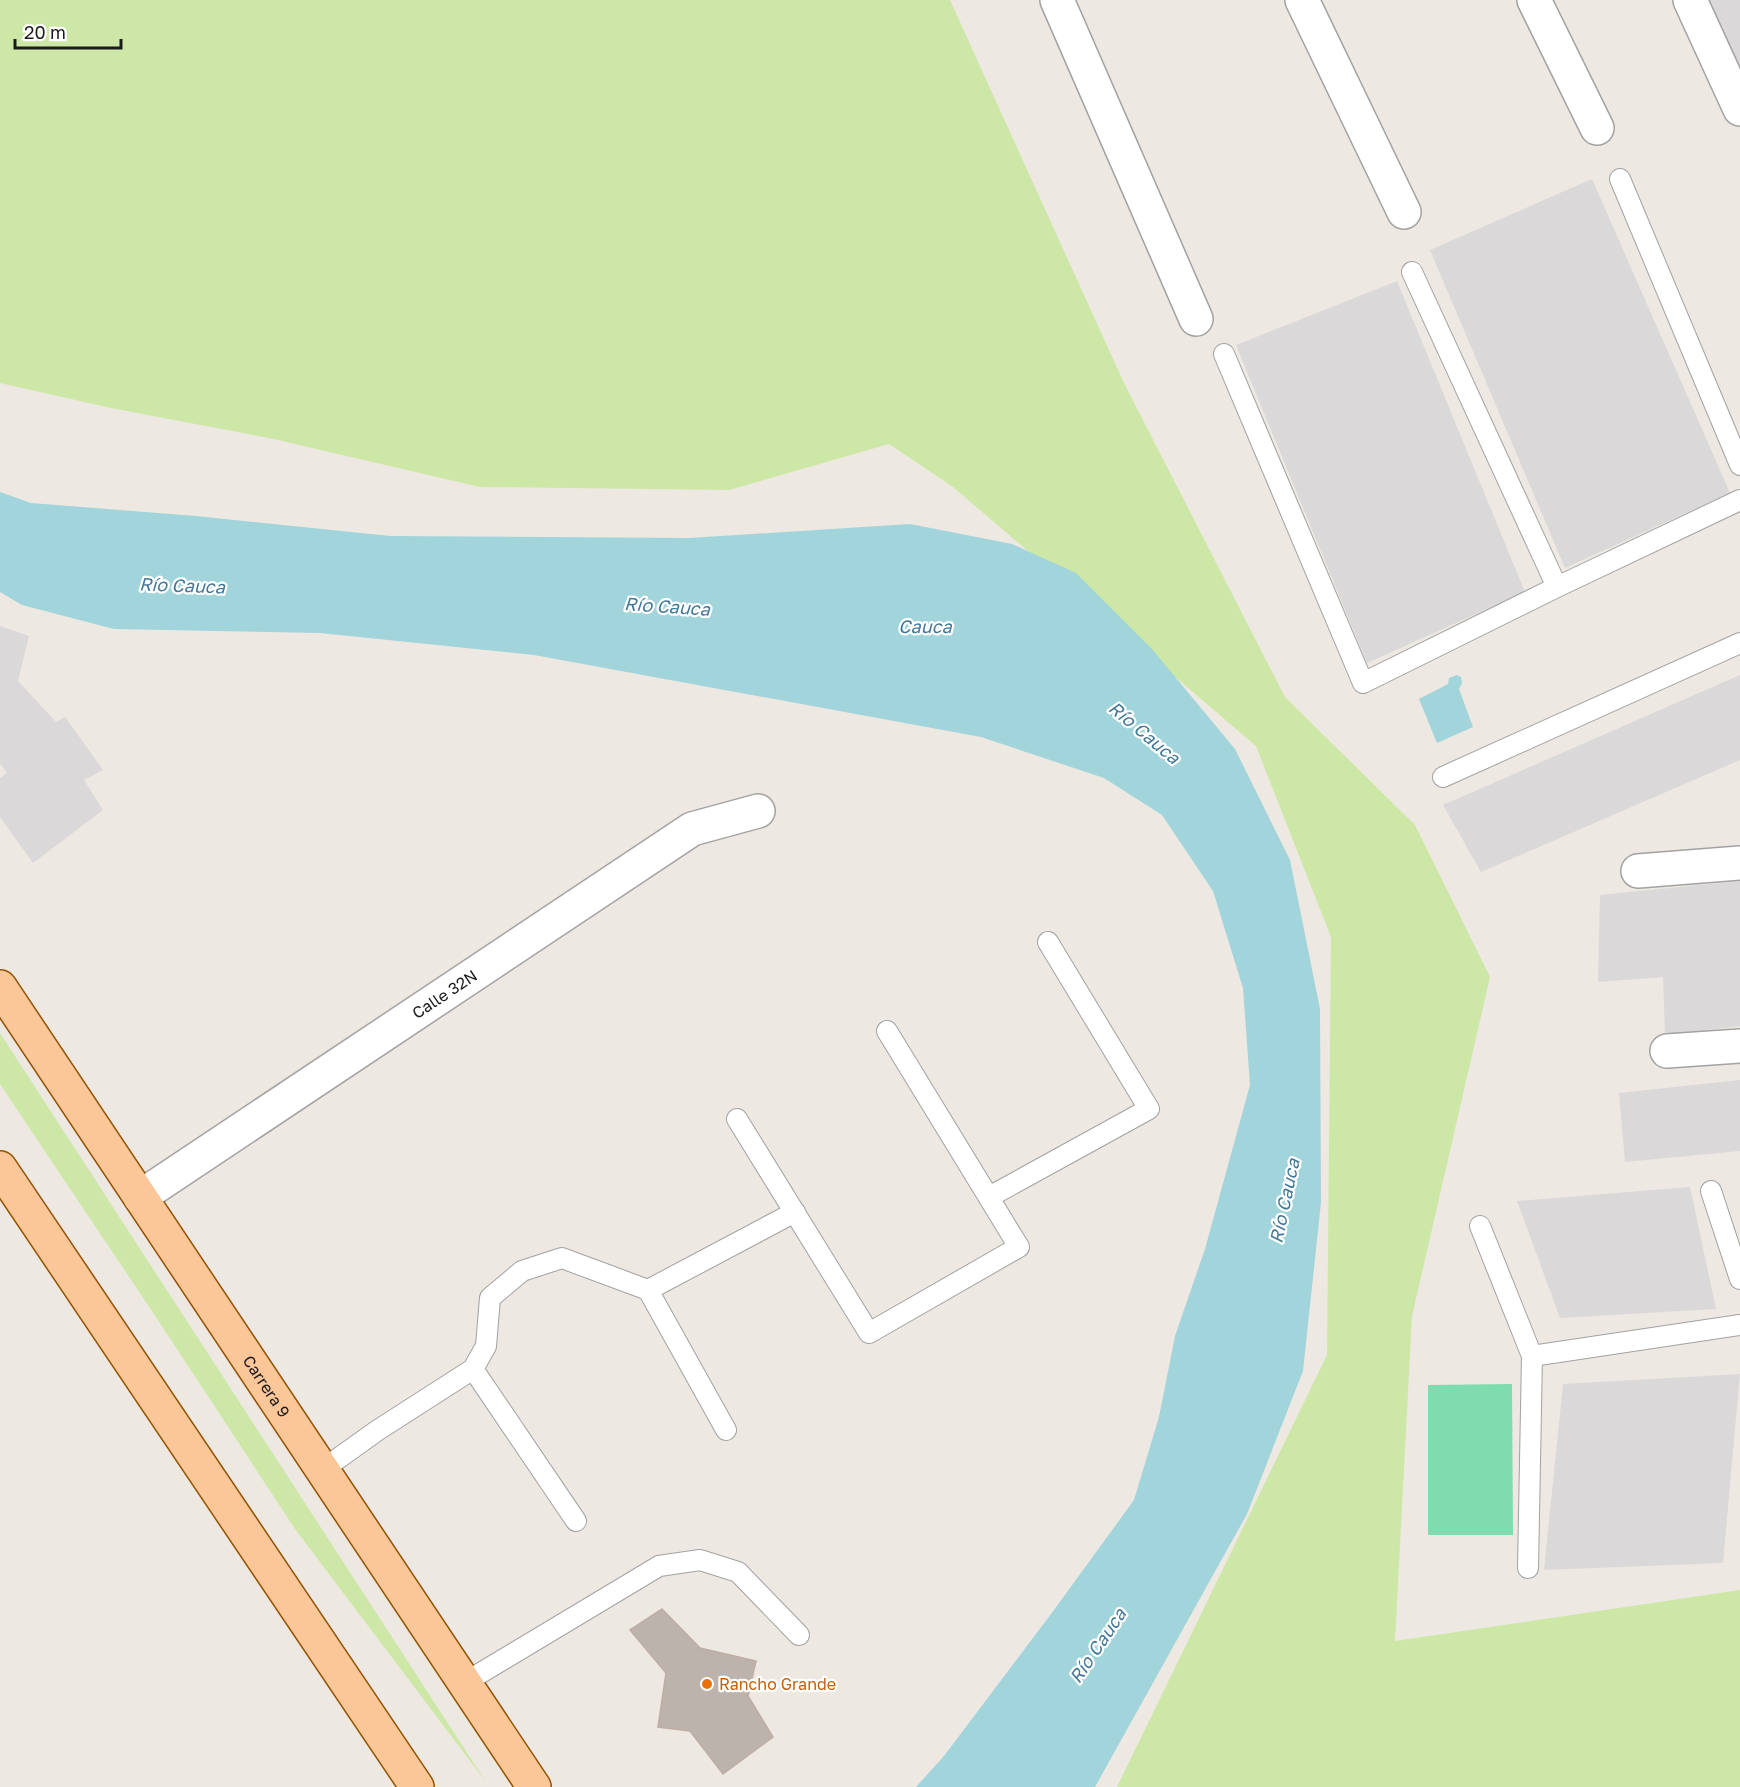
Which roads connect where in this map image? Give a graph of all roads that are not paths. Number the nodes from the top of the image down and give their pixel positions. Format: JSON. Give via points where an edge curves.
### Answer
{"nodes":[{"id":1,"x":1057,"y":0,"type":"edge"},
{"id":2,"x":1302,"y":0,"type":"edge"},
{"id":3,"x":1534,"y":0,"type":"edge"},
{"id":4,"x":1690,"y":0,"type":"edge"},
{"id":5,"x":1740,"y":109,"type":"edge"},
{"id":6,"x":1597,"y":128,"type":"dead end"},
{"id":7,"x":1620,"y":179,"type":"dead end"},
{"id":8,"x":1404,"y":212,"type":"dead end"},
{"id":9,"x":1412,"y":272,"type":"dead end"},
{"id":10,"x":1196,"y":319,"type":"dead end"},
{"id":11,"x":1224,"y":354,"type":"dead end"},
{"id":12,"x":1740,"y":465,"type":"edge"},
{"id":13,"x":1740,"y":500,"type":"edge"},
{"id":14,"x":1557,"y":587,"type":"junction"},
{"id":15,"x":1740,"y":643,"type":"edge"},
{"id":16,"x":1443,"y":777,"type":"dead end"},
{"id":17,"x":758,"y":811,"type":"dead end"},
{"id":18,"x":1740,"y":863,"type":"edge"},
{"id":19,"x":1638,"y":871,"type":"dead end"},
{"id":20,"x":1048,"y":942,"type":"dead end"},
{"id":21,"x":0,"y":987,"type":"edge"},
{"id":22,"x":887,"y":1031,"type":"dead end"},
{"id":23,"x":1740,"y":1046,"type":"edge"},
{"id":24,"x":1667,"y":1051,"type":"dead end"},
{"id":25,"x":737,"y":1119,"type":"dead end"},
{"id":26,"x":0,"y":1167,"type":"edge"},
{"id":27,"x":1711,"y":1191,"type":"dead end"},
{"id":28,"x":140,"y":1197,"type":"junction"},
{"id":29,"x":989,"y":1197,"type":"junction"},
{"id":30,"x":795,"y":1212,"type":"junction"},
{"id":31,"x":1480,"y":1226,"type":"dead end"},
{"id":32,"x":1740,"y":1279,"type":"edge"},
{"id":33,"x":648,"y":1290,"type":"junction"},
{"id":34,"x":1740,"y":1325,"type":"edge"},
{"id":35,"x":1532,"y":1356,"type":"junction"},
{"id":36,"x":473,"y":1369,"type":"junction"},
{"id":37,"x":726,"y":1430,"type":"dead end"},
{"id":38,"x":322,"y":1470,"type":"junction"},
{"id":39,"x":576,"y":1521,"type":"dead end"},
{"id":40,"x":1528,"y":1568,"type":"dead end"},
{"id":41,"x":799,"y":1635,"type":"dead end"},
{"id":42,"x":464,"y":1683,"type":"junction"},
{"id":43,"x":397,"y":1756,"type":"junction"},
{"id":44,"x":527,"y":1783,"type":"edge"},
{"id":45,"x":417,"y":1787,"type":"edge"},
{"id":46,"x":428,"y":1787,"type":"edge"}],
"edges":[{"from":1,"to":10,"type":"street"},
{"from":2,"to":8,"type":"street"},
{"from":3,"to":6,"type":"street"},
{"from":4,"to":5,"type":"street"},
{"from":7,"to":12,"type":"lane"},
{"from":9,"to":14,"type":"lane"},
{"from":11,"to":14,"type":"lane","via":[[1363,683]]},
{"from":13,"to":14,"type":"lane"},
{"from":15,"to":16,"type":"lane"},
{"from":17,"to":28,"type":"street","name":"Calle 32N","via":[[692,829]]},
{"from":18,"to":19,"type":"street"},
{"from":20,"to":29,"type":"lane","via":[[1149,1109]]},
{"from":21,"to":28,"type":"main road","name":"Carrera 9"},
{"from":22,"to":29,"type":"lane"},
{"from":23,"to":24,"type":"street"},
{"from":25,"to":30,"type":"lane"},
{"from":26,"to":43,"type":"main road"},
{"from":27,"to":32,"type":"lane"},
{"from":28,"to":38,"type":"main road","name":"Carrera 9"},
{"from":29,"to":30,"type":"lane","via":[[1018,1247],[869,1333]]},
{"from":30,"to":33,"type":"lane"},
{"from":31,"to":35,"type":"lane"},
{"from":33,"to":36,"type":"lane","via":[[562,1258],[522,1271],[490,1298],[486,1346]]},
{"from":33,"to":37,"type":"lane"},
{"from":34,"to":35,"type":"lane"},
{"from":35,"to":40,"type":"lane"},
{"from":36,"to":38,"type":"lane"},
{"from":36,"to":39,"type":"lane"},
{"from":38,"to":42,"type":"main road","name":"Carrera 9"},
{"from":41,"to":42,"type":"lane","via":[[738,1572],[700,1560],[659,1566]]},
{"from":42,"to":44,"type":"main road","name":"Carrera 9"},
{"from":43,"to":45,"type":"main road"},
{"from":43,"to":46,"type":"main road"}]}
